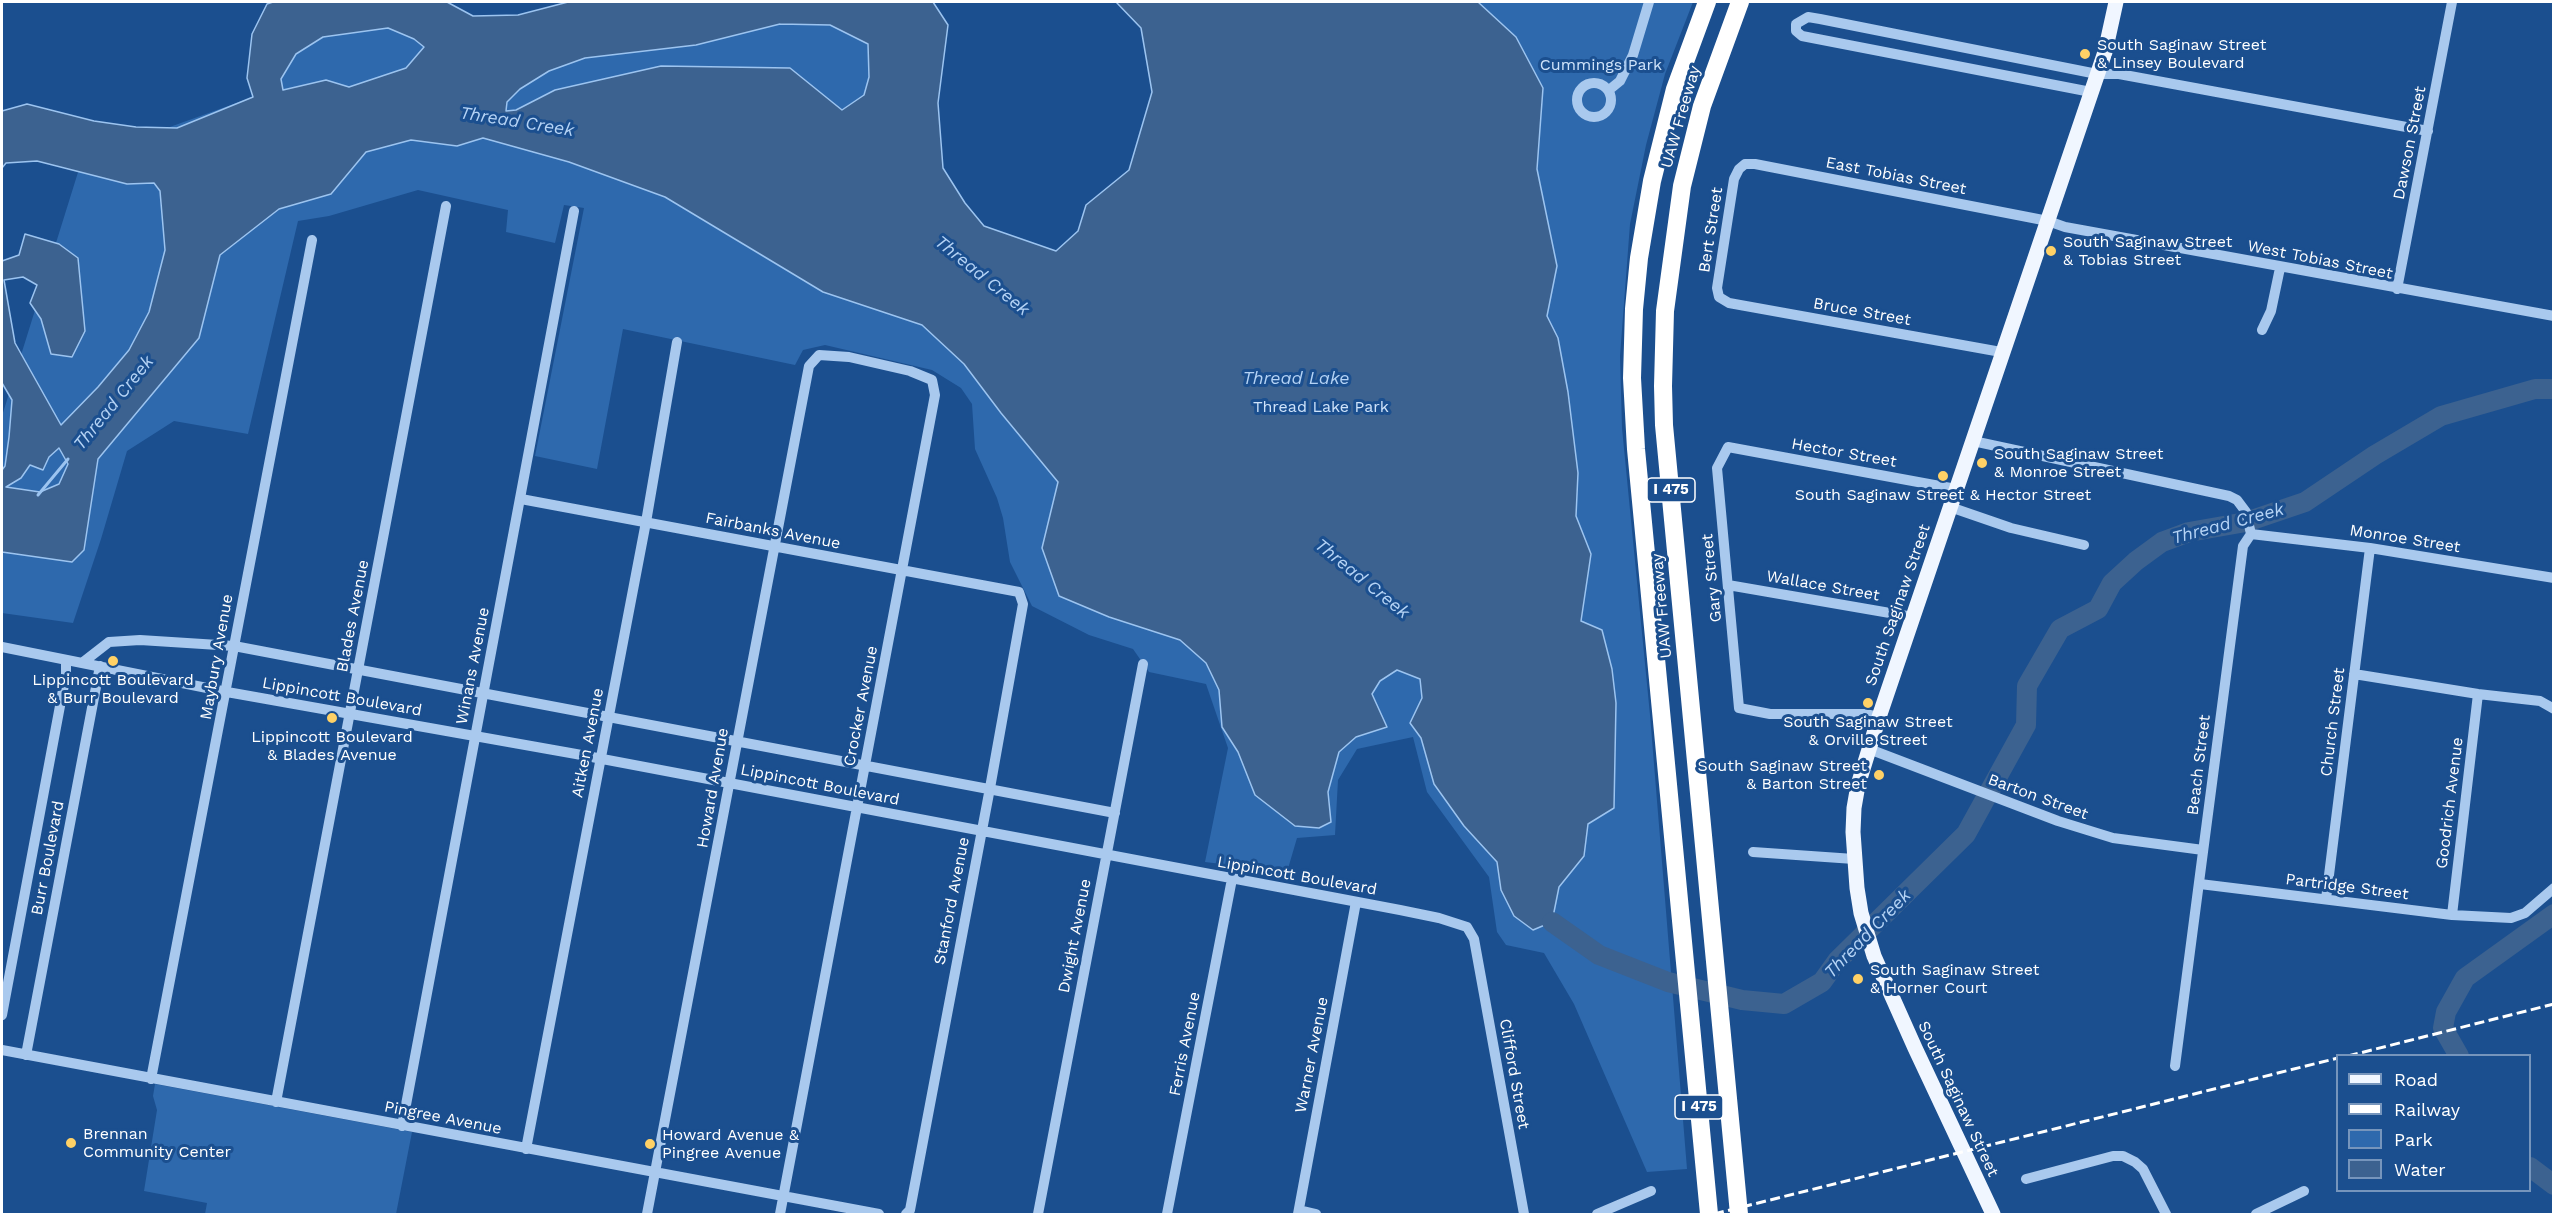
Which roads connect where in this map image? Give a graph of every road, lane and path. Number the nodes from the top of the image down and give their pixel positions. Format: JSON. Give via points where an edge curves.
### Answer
{"nodes":[{"id":1,"x":1649,"y":2,"type":"edge"},
{"id":2,"x":1707,"y":2,"type":"edge"},
{"id":3,"x":1740,"y":2,"type":"edge"},
{"id":4,"x":2116,"y":2,"type":"edge"},
{"id":5,"x":2452,"y":2,"type":"edge"},
{"id":6,"x":1929,"y":40,"type":"junction"},
{"id":7,"x":1925,"y":58,"type":"junction"},
{"id":8,"x":2097,"y":74,"type":"junction"},
{"id":9,"x":1609,"y":90,"type":"dead end"},
{"id":10,"x":2091,"y":92,"type":"junction"},
{"id":11,"x":2428,"y":131,"type":"junction"},
{"id":12,"x":1739,"y":169,"type":"joint"},
{"id":13,"x":447,"y":206,"type":"dead end"},
{"id":14,"x":574,"y":211,"type":"dead end"},
{"id":15,"x":2048,"y":221,"type":"junction"},
{"id":16,"x":312,"y":240,"type":"dead end"},
{"id":17,"x":2280,"y":268,"type":"junction"},
{"id":18,"x":2397,"y":290,"type":"junction"},
{"id":19,"x":1719,"y":297,"type":"joint"},
{"id":20,"x":2553,"y":316,"type":"edge"},
{"id":21,"x":2262,"y":330,"type":"dead end"},
{"id":22,"x":677,"y":342,"type":"dead end"},
{"id":23,"x":2001,"y":352,"type":"junction"},
{"id":24,"x":809,"y":366,"type":"joint"},
{"id":25,"x":1972,"y":441,"type":"junction"},
{"id":26,"x":1728,"y":447,"type":"joint"},
{"id":27,"x":1956,"y":489,"type":"junction"},
{"id":28,"x":521,"y":500,"type":"junction"},
{"id":29,"x":1950,"y":507,"type":"junction"},
{"id":30,"x":646,"y":522,"type":"junction"},
{"id":31,"x":2251,"y":534,"type":"junction"},
{"id":32,"x":2084,"y":545,"type":"dead end"},
{"id":33,"x":774,"y":548,"type":"junction"},
{"id":34,"x":2370,"y":548,"type":"junction"},
{"id":35,"x":902,"y":570,"type":"junction"},
{"id":36,"x":2553,"y":578,"type":"edge"},
{"id":37,"x":1728,"y":585,"type":"junction"},
{"id":38,"x":1019,"y":592,"type":"joint"},
{"id":39,"x":1913,"y":617,"type":"junction"},
{"id":40,"x":234,"y":646,"type":"junction"},
{"id":41,"x":2,"y":647,"type":"edge"},
{"id":42,"x":66,"y":660,"type":"junction"},
{"id":43,"x":82,"y":663,"type":"junction"},
{"id":44,"x":1143,"y":664,"type":"dead end"},
{"id":45,"x":100,"y":666,"type":"junction"},
{"id":46,"x":358,"y":669,"type":"junction"},
{"id":47,"x":2354,"y":674,"type":"junction"},
{"id":48,"x":227,"y":692,"type":"junction"},
{"id":49,"x":483,"y":694,"type":"junction"},
{"id":50,"x":2478,"y":694,"type":"junction"},
{"id":51,"x":2553,"y":709,"type":"edge"},
{"id":52,"x":350,"y":713,"type":"junction"},
{"id":53,"x":608,"y":716,"type":"junction"},
{"id":54,"x":1879,"y":717,"type":"junction"},
{"id":55,"x":475,"y":736,"type":"junction"},
{"id":56,"x":737,"y":741,"type":"junction"},
{"id":57,"x":1869,"y":749,"type":"junction"},
{"id":58,"x":600,"y":759,"type":"junction"},
{"id":59,"x":866,"y":765,"type":"junction"},
{"id":60,"x":730,"y":784,"type":"junction"},
{"id":61,"x":990,"y":788,"type":"junction"},
{"id":62,"x":857,"y":807,"type":"junction"},
{"id":63,"x":1114,"y":813,"type":"junction"},
{"id":64,"x":981,"y":831,"type":"junction"},
{"id":65,"x":2203,"y":850,"type":"junction"},
{"id":66,"x":1753,"y":852,"type":"dead end"},
{"id":67,"x":1106,"y":855,"type":"junction"},
{"id":68,"x":1854,"y":859,"type":"junction"},
{"id":69,"x":1232,"y":879,"type":"junction"},
{"id":70,"x":2200,"y":884,"type":"junction"},
{"id":71,"x":2553,"y":888,"type":"edge"},
{"id":72,"x":2326,"y":899,"type":"junction"},
{"id":73,"x":1356,"y":902,"type":"junction"},
{"id":74,"x":2452,"y":915,"type":"junction"},
{"id":75,"x":1474,"y":939,"type":"joint"},
{"id":76,"x":2,"y":1015,"type":"edge"},
{"id":77,"x":2,"y":1050,"type":"edge"},
{"id":78,"x":26,"y":1055,"type":"junction"},
{"id":79,"x":2175,"y":1066,"type":"dead end"},
{"id":80,"x":151,"y":1079,"type":"junction"},
{"id":81,"x":276,"y":1102,"type":"junction"},
{"id":82,"x":402,"y":1126,"type":"junction"},
{"id":83,"x":525,"y":1149,"type":"junction"},
{"id":84,"x":656,"y":1174,"type":"junction"},
{"id":85,"x":2026,"y":1179,"type":"dead end"},
{"id":86,"x":1652,"y":1191,"type":"dead end"},
{"id":87,"x":2304,"y":1191,"type":"dead end"},
{"id":88,"x":783,"y":1197,"type":"junction"},
{"id":89,"x":1298,"y":1212,"type":"edge"},
{"id":90,"x":647,"y":1215,"type":"edge"},
{"id":91,"x":780,"y":1215,"type":"edge"},
{"id":92,"x":879,"y":1215,"type":"edge"},
{"id":93,"x":906,"y":1215,"type":"edge"},
{"id":94,"x":1038,"y":1215,"type":"edge"},
{"id":95,"x":1167,"y":1215,"type":"edge"},
{"id":96,"x":1316,"y":1215,"type":"edge"},
{"id":97,"x":1524,"y":1215,"type":"edge"},
{"id":98,"x":1597,"y":1215,"type":"edge"},
{"id":99,"x":1709,"y":1215,"type":"edge"},
{"id":100,"x":1739,"y":1215,"type":"edge"},
{"id":101,"x":1993,"y":1215,"type":"edge"},
{"id":102,"x":2166,"y":1215,"type":"edge"},
{"id":103,"x":2256,"y":1215,"type":"edge"}],
"edges":[{"from":1,"to":9,"type":"street","via":[[1633,55],[1620,81]]},
{"from":2,"to":99,"type":"highway","name":"UAW Freeway","number":"I 475","via":[[1678,80],[1655,164],[1639,258],[1632,347],[1636,449]]},
{"from":3,"to":100,"type":"highway","name":"UAW Freeway","number":"I 475","via":[[1702,106],[1682,186],[1671,255],[1663,354],[1665,435]]},
{"from":4,"to":8,"type":"main road","name":"South Saginaw Street"},
{"from":5,"to":11,"type":"street","name":"Dawson Street"},
{"from":6,"to":7,"type":"street"},
{"from":6,"to":7,"type":"street","via":[[1808,17],[1796,24],[1796,31],[1802,36]]},
{"from":6,"to":8,"type":"street"},
{"from":7,"to":10,"type":"street"},
{"from":8,"to":10,"type":"main road","name":"South Saginaw Street"},
{"from":8,"to":11,"type":"street","via":[[2119,74]]},
{"from":10,"to":15,"type":"main road","name":"South Saginaw Street"},
{"from":11,"to":18,"type":"street","name":"Dawson Street"},
{"from":12,"to":15,"type":"street","name":"East Tobias Street","via":[[1755,164]]},
{"from":12,"to":19,"type":"street","name":"Bert Street","via":[[1734,179],[1717,288]]},
{"from":13,"to":46,"type":"street","name":"Blades Avenue"},
{"from":14,"to":28,"type":"street","name":"Winans Avenue"},
{"from":15,"to":17,"type":"street","name":"West Tobias Street"},
{"from":15,"to":23,"type":"main road","name":"South Saginaw Street"},
{"from":16,"to":40,"type":"street","name":"Maybury Avenue"},
{"from":17,"to":18,"type":"street","name":"West Tobias Street"},
{"from":17,"to":21,"type":"street","via":[[2271,311]]},
{"from":18,"to":20,"type":"street","name":"West Tobias Street"},
{"from":19,"to":23,"type":"street","name":"Bruce Street","via":[[1729,303]]},
{"from":22,"to":30,"type":"street","name":"Aitken Avenue"},
{"from":23,"to":25,"type":"main road","name":"South Saginaw Street"},
{"from":24,"to":33,"type":"street","name":"Howard Avenue"},
{"from":24,"to":35,"type":"street","name":"Crocker Avenue","via":[[819,355],[849,357],[932,380],[935,394]]},
{"from":25,"to":27,"type":"main road","name":"South Saginaw Street"},
{"from":25,"to":31,"type":"street","via":[[2229,496],[2246,512]]},
{"from":26,"to":27,"type":"street","name":"Hector Street"},
{"from":26,"to":37,"type":"street","name":"Gary Street","via":[[1716,468]]},
{"from":27,"to":29,"type":"main road","name":"South Saginaw Street"},
{"from":28,"to":30,"type":"street","name":"Fairbanks Avenue"},
{"from":28,"to":49,"type":"street","name":"Winans Avenue"},
{"from":29,"to":32,"type":"street","via":[[2011,528]]},
{"from":29,"to":39,"type":"main road","name":"South Saginaw Street"},
{"from":30,"to":33,"type":"street","name":"Fairbanks Avenue"},
{"from":30,"to":53,"type":"street","name":"Aitken Avenue"},
{"from":31,"to":34,"type":"street","name":"Monroe Street"},
{"from":31,"to":65,"type":"street","name":"Beach Street","via":[[2243,546]]},
{"from":33,"to":35,"type":"street","name":"Fairbanks Avenue"},
{"from":33,"to":56,"type":"street","name":"Howard Avenue"},
{"from":34,"to":36,"type":"street","name":"Monroe Street"},
{"from":34,"to":47,"type":"street","name":"Church Street"},
{"from":35,"to":38,"type":"street","name":"Fairbanks Avenue"},
{"from":35,"to":59,"type":"street","name":"Crocker Avenue"},
{"from":37,"to":39,"type":"street","name":"Wallace Street"},
{"from":37,"to":54,"type":"street","name":"Gary Street","via":[[1739,708],[1770,714]]},
{"from":38,"to":61,"type":"street","name":"Stanford Avenue","via":[[1023,604]]},
{"from":39,"to":54,"type":"main road","name":"South Saginaw Street"},
{"from":40,"to":43,"type":"street","name":"Lippincott Boulevard","via":[[109,642]]},
{"from":40,"to":46,"type":"street","name":"Lippincott Boulevard"},
{"from":40,"to":48,"type":"street","name":"Maybury Avenue"},
{"from":41,"to":42,"type":"street","name":"Lippincott Boulevard"},
{"from":42,"to":43,"type":"street","name":"Lippincott Boulevard"},
{"from":42,"to":76,"type":"street","name":"Burr Boulevard"},
{"from":43,"to":45,"type":"street","name":"Lippincott Boulevard"},
{"from":44,"to":63,"type":"street","name":"Dwight Avenue"},
{"from":45,"to":48,"type":"street","name":"Lippincott Boulevard"},
{"from":45,"to":78,"type":"street","name":"Burr Boulevard"},
{"from":46,"to":49,"type":"street","name":"Lippincott Boulevard"},
{"from":46,"to":52,"type":"street","name":"Blades Avenue"},
{"from":47,"to":50,"type":"street"},
{"from":47,"to":72,"type":"street","name":"Church Street"},
{"from":48,"to":52,"type":"street","name":"Lippincott Boulevard"},
{"from":48,"to":80,"type":"street","name":"Maybury Avenue"},
{"from":49,"to":53,"type":"street","name":"Lippincott Boulevard"},
{"from":49,"to":55,"type":"street","name":"Winans Avenue"},
{"from":50,"to":51,"type":"street","via":[[2540,701]]},
{"from":50,"to":74,"type":"street","name":"Goodrich Avenue"},
{"from":52,"to":55,"type":"street","name":"Lippincott Boulevard"},
{"from":52,"to":81,"type":"street","name":"Blades Avenue"},
{"from":53,"to":56,"type":"street","name":"Lippincott Boulevard"},
{"from":53,"to":58,"type":"street","name":"Aitken Avenue"},
{"from":54,"to":57,"type":"main road","name":"South Saginaw Street"},
{"from":55,"to":58,"type":"street","name":"Lippincott Boulevard"},
{"from":55,"to":82,"type":"street","name":"Winans Avenue"},
{"from":56,"to":59,"type":"street","name":"Lippincott Boulevard"},
{"from":56,"to":60,"type":"street","name":"Howard Avenue"},
{"from":57,"to":65,"type":"street","name":"Barton Street","via":[[2058,821],[2114,838]]},
{"from":57,"to":68,"type":"main road","name":"South Saginaw Street","via":[[1854,808]]},
{"from":58,"to":60,"type":"street","name":"Lippincott Boulevard"},
{"from":58,"to":83,"type":"street","name":"Aitken Avenue"},
{"from":59,"to":61,"type":"street","name":"Lippincott Boulevard"},
{"from":59,"to":62,"type":"street","name":"Crocker Avenue"},
{"from":60,"to":62,"type":"street","name":"Lippincott Boulevard"},
{"from":60,"to":84,"type":"street","name":"Howard Avenue"},
{"from":61,"to":63,"type":"street","name":"Lippincott Boulevard"},
{"from":61,"to":64,"type":"street","name":"Stanford Avenue"},
{"from":62,"to":64,"type":"street","name":"Lippincott Boulevard"},
{"from":62,"to":88,"type":"street","name":"Crocker Avenue"},
{"from":63,"to":67,"type":"street","name":"Dwight Avenue"},
{"from":64,"to":67,"type":"street","name":"Lippincott Boulevard"},
{"from":64,"to":93,"type":"street","name":"Stanford Avenue"},
{"from":65,"to":70,"type":"street","name":"Beach Street"},
{"from":66,"to":68,"type":"street"},
{"from":67,"to":69,"type":"street","name":"Lippincott Boulevard"},
{"from":67,"to":94,"type":"street","name":"Dwight Avenue"},
{"from":68,"to":101,"type":"main road","name":"South Saginaw Street","via":[[1861,913],[1874,956]]},
{"from":69,"to":73,"type":"street","name":"Lippincott Boulevard"},
{"from":69,"to":95,"type":"street","name":"Ferris Avenue"},
{"from":70,"to":72,"type":"street","name":"Partridge Street"},
{"from":70,"to":79,"type":"street","name":"Beach Street"},
{"from":71,"to":74,"type":"street","name":"Partridge Street","via":[[2525,913],[2511,918]]},
{"from":72,"to":74,"type":"street","name":"Partridge Street"},
{"from":73,"to":75,"type":"street","name":"Lippincott Boulevard","via":[[1439,918],[1467,927]]},
{"from":73,"to":89,"type":"street","name":"Warner Avenue"},
{"from":75,"to":97,"type":"street","name":"Clifford Street"},
{"from":77,"to":78,"type":"street","name":"Pingree Avenue"},
{"from":78,"to":80,"type":"street","name":"Pingree Avenue"},
{"from":80,"to":81,"type":"street","name":"Pingree Avenue"},
{"from":81,"to":82,"type":"street","name":"Pingree Avenue"},
{"from":82,"to":83,"type":"street","name":"Pingree Avenue"},
{"from":83,"to":84,"type":"street","name":"Pingree Avenue"},
{"from":84,"to":88,"type":"street","name":"Pingree Avenue"},
{"from":84,"to":90,"type":"street","name":"Howard Avenue"},
{"from":85,"to":102,"type":"street","via":[[2113,1156],[2127,1158],[2143,1169]]},
{"from":86,"to":98,"type":"street"},
{"from":87,"to":103,"type":"street"},
{"from":88,"to":91,"type":"street","name":"Crocker Avenue"},
{"from":88,"to":92,"type":"street","name":"Pingree Avenue"},
{"from":89,"to":96,"type":"street"}]}
